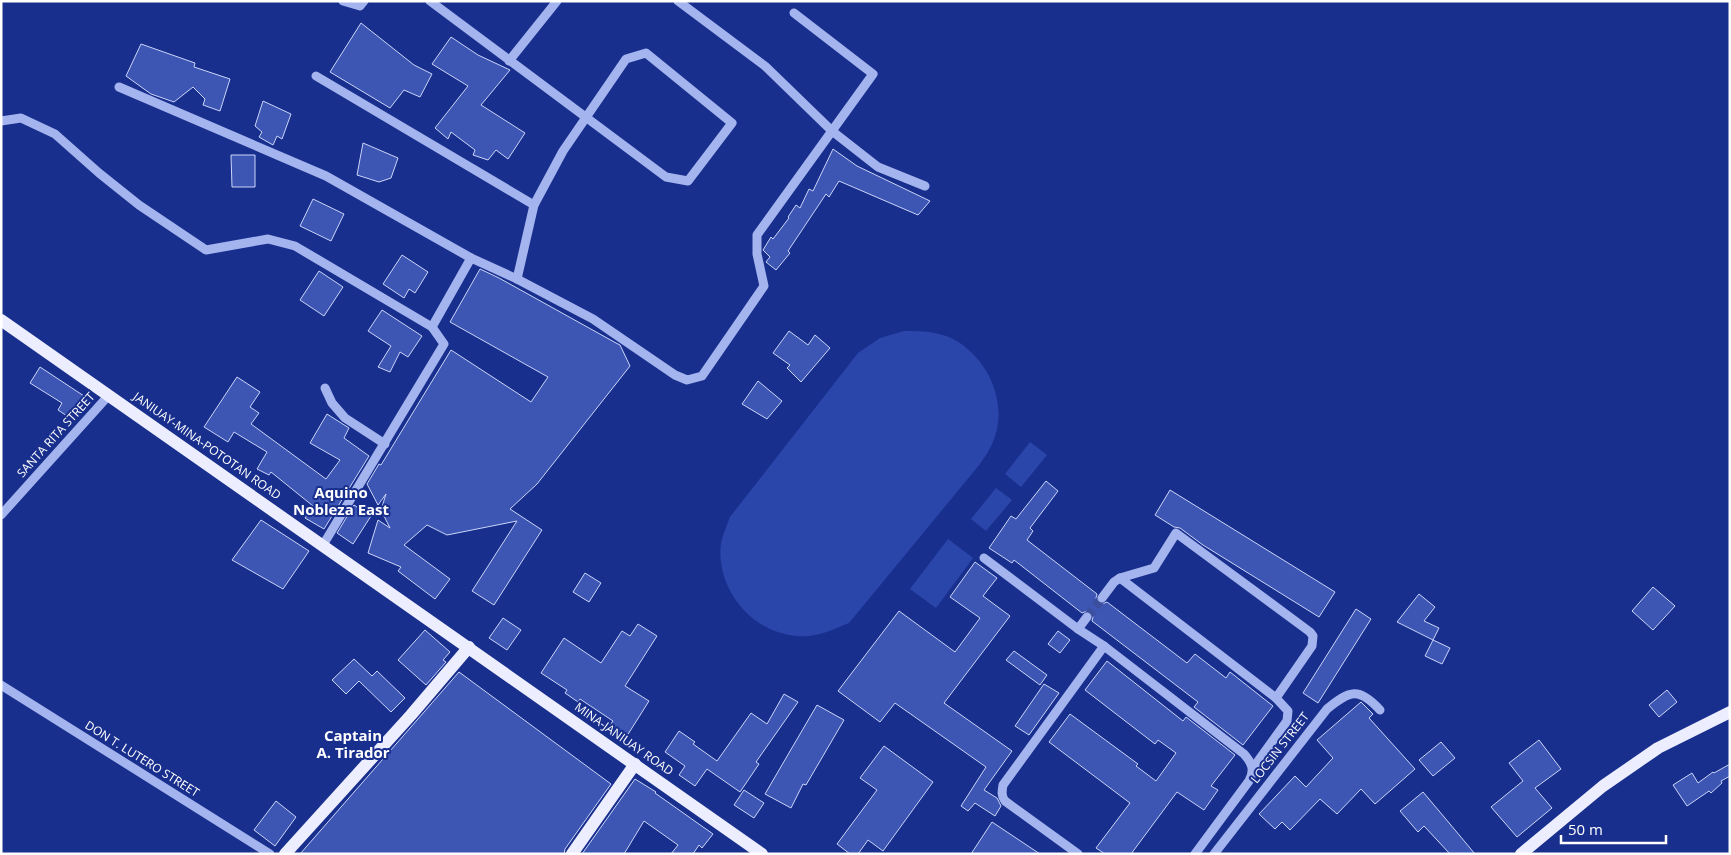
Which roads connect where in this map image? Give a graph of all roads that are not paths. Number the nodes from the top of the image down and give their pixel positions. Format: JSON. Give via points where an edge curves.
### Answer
{"nodes":[{"id":1,"x":343,"y":1,"type":"edge"},
{"id":2,"x":364,"y":1,"type":"edge"},
{"id":3,"x":430,"y":1,"type":"edge"},
{"id":4,"x":557,"y":1,"type":"edge"},
{"id":5,"x":678,"y":1,"type":"edge"},
{"id":6,"x":794,"y":14,"type":"dead end"},
{"id":7,"x":509,"y":60,"type":"junction"},
{"id":8,"x":316,"y":76,"type":"dead end"},
{"id":9,"x":119,"y":87,"type":"dead end"},
{"id":10,"x":586,"y":118,"type":"junction"},
{"id":11,"x":1,"y":121,"type":"edge"},
{"id":12,"x":832,"y":131,"type":"junction"},
{"id":13,"x":925,"y":186,"type":"dead end"},
{"id":14,"x":534,"y":205,"type":"junction"},
{"id":15,"x":470,"y":258,"type":"junction"},
{"id":16,"x":517,"y":279,"type":"junction"},
{"id":17,"x":1,"y":320,"type":"edge"},
{"id":18,"x":432,"y":327,"type":"junction"},
{"id":19,"x":325,"y":388,"type":"dead end"},
{"id":20,"x":109,"y":395,"type":"junction"},
{"id":21,"x":385,"y":444,"type":"junction"},
{"id":22,"x":1,"y":515,"type":"edge"},
{"id":23,"x":323,"y":545,"type":"junction"},
{"id":24,"x":984,"y":558,"type":"dead end"},
{"id":25,"x":1120,"y":578,"type":"junction"},
{"id":26,"x":1102,"y":598,"type":"tunnel mouth"},
{"id":27,"x":1087,"y":617,"type":"tunnel mouth"},
{"id":28,"x":1078,"y":629,"type":"junction"},
{"id":29,"x":1104,"y":646,"type":"junction"},
{"id":30,"x":470,"y":647,"type":"junction"},
{"id":31,"x":1,"y":685,"type":"edge"},
{"id":32,"x":1276,"y":698,"type":"junction"},
{"id":33,"x":1380,"y":710,"type":"dead end"},
{"id":34,"x":1730,"y":712,"type":"edge"},
{"id":35,"x":635,"y":764,"type":"junction"},
{"id":36,"x":1253,"y":768,"type":"junction"},
{"id":37,"x":270,"y":854,"type":"edge"},
{"id":38,"x":285,"y":854,"type":"edge"},
{"id":39,"x":572,"y":854,"type":"edge"},
{"id":40,"x":762,"y":854,"type":"edge"},
{"id":41,"x":1078,"y":854,"type":"edge"},
{"id":42,"x":1195,"y":854,"type":"edge"},
{"id":43,"x":1214,"y":854,"type":"edge"},
{"id":44,"x":1521,"y":854,"type":"edge"}],
"edges":[{"from":1,"to":2,"type":"street","via":[[360,6]]},
{"from":3,"to":7,"type":"street"},
{"from":4,"to":7,"type":"street"},
{"from":5,"to":12,"type":"street","via":[[765,66]]},
{"from":6,"to":12,"type":"street","via":[[873,74]]},
{"from":7,"to":10,"type":"street"},
{"from":8,"to":14,"type":"street"},
{"from":9,"to":15,"type":"street","via":[[326,176]]},
{"from":10,"to":10,"type":"street","via":[[666,177],[688,181],[732,123],[646,53],[626,59]]},
{"from":10,"to":14,"type":"street","via":[[563,151]]},
{"from":11,"to":18,"type":"street","via":[[21,118],[55,134],[139,205],[206,250],[268,239],[295,246]]},
{"from":12,"to":13,"type":"street","via":[[878,167]]},
{"from":12,"to":16,"type":"street","via":[[757,235],[757,254],[764,286],[702,376],[687,380],[675,375],[593,319]]},
{"from":14,"to":16,"type":"street"},
{"from":15,"to":16,"type":"street"},
{"from":15,"to":18,"type":"street"},
{"from":17,"to":20,"type":"main road","name":"JANIUAY-MINA-POTOTAN ROAD"},
{"from":18,"to":21,"type":"street","via":[[444,344]]},
{"from":19,"to":21,"type":"street","via":[[345,418]]},
{"from":20,"to":22,"type":"street","name":"SANTA RITA STREET"},
{"from":20,"to":23,"type":"main road","name":"JANIUAY-MINA-POTOTAN ROAD"},
{"from":21,"to":23,"type":"street"},
{"from":23,"to":30,"type":"main road","name":"JANIUAY-MINA-POTOTAN ROAD"},
{"from":24,"to":28,"type":"street"},
{"from":25,"to":26,"type":"street"},
{"from":25,"to":32,"type":"street"},
{"from":25,"to":32,"type":"street","via":[[1154,568],[1176,533],[1310,632],[1312,646]]},
{"from":27,"to":28,"type":"street"},
{"from":28,"to":29,"type":"street"},
{"from":29,"to":36,"type":"street","via":[[1244,754]]},
{"from":29,"to":41,"type":"street","via":[[1001,792],[1005,801]]},
{"from":30,"to":35,"type":"main road","name":"MINA-JANIUAY ROAD"},
{"from":30,"to":38,"type":"main road"},
{"from":31,"to":37,"type":"street","name":"DON T. LUTERO STREET"},
{"from":32,"to":36,"type":"street","via":[[1288,711],[1287,720]]},
{"from":33,"to":43,"type":"street","name":"LOCSIN STREET","via":[[1368,697],[1357,693],[1341,697],[1326,709]]},
{"from":34,"to":44,"type":"main road","via":[[1658,748],[1603,786]]},
{"from":35,"to":39,"type":"main road"},
{"from":35,"to":40,"type":"main road","name":"MINA-JANIUAY ROAD"},
{"from":36,"to":42,"type":"street","via":[[1249,781]]}]}
